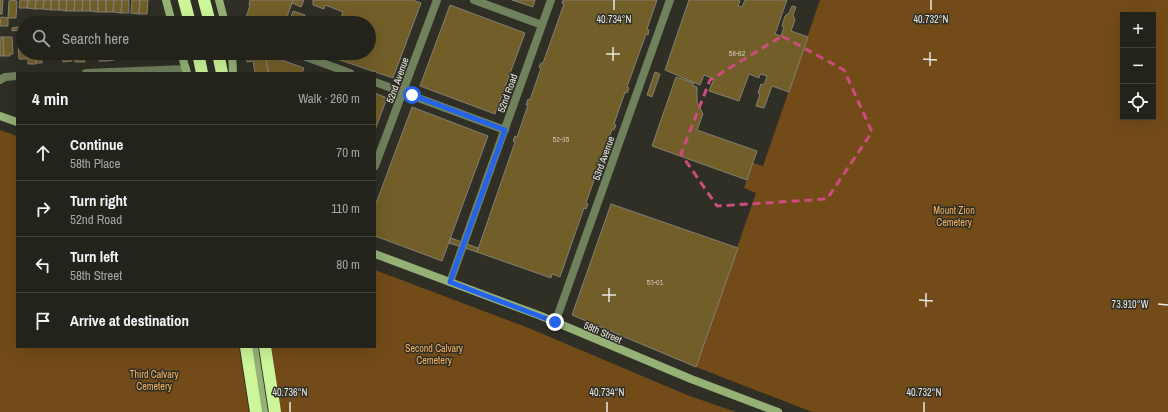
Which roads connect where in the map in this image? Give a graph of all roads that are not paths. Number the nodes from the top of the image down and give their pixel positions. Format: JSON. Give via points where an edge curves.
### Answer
{"nodes":[{"id":1,"x":166,"y":0,"type":"edge"},
{"id":2,"x":184,"y":0,"type":"edge"},
{"id":3,"x":204,"y":0,"type":"edge"},
{"id":4,"x":219,"y":0,"type":"edge"},
{"id":5,"x":437,"y":0,"type":"edge"},
{"id":6,"x":474,"y":0,"type":"edge"},
{"id":7,"x":551,"y":0,"type":"edge"},
{"id":8,"x":670,"y":0,"type":"edge"},
{"id":9,"x":170,"y":16,"type":"edge"},
{"id":10,"x":188,"y":16,"type":"edge"},
{"id":11,"x":208,"y":16,"type":"edge"},
{"id":12,"x":223,"y":16,"type":"edge"},
{"id":13,"x":542,"y":25,"type":"junction"},
{"id":14,"x":183,"y":60,"type":"edge"},
{"id":15,"x":199,"y":60,"type":"edge"},
{"id":16,"x":219,"y":60,"type":"edge"},
{"id":17,"x":232,"y":60,"type":"edge"},
{"id":18,"x":314,"y":60,"type":"edge"},
{"id":19,"x":186,"y":71,"type":"edge"},
{"id":20,"x":136,"y":72,"type":"edge"},
{"id":21,"x":202,"y":72,"type":"edge"},
{"id":22,"x":222,"y":72,"type":"edge"},
{"id":23,"x":233,"y":72,"type":"edge"},
{"id":24,"x":347,"y":72,"type":"edge"},
{"id":25,"x":16,"y":76,"type":"edge"},
{"id":26,"x":0,"y":80,"type":"edge"},
{"id":27,"x":376,"y":82,"type":"edge"},
{"id":28,"x":403,"y":92,"type":"junction"},
{"id":29,"x":0,"y":116,"type":"edge"},
{"id":30,"x":16,"y":122,"type":"edge"},
{"id":31,"x":505,"y":130,"type":"junction"},
{"id":32,"x":376,"y":163,"type":"edge"},
{"id":33,"x":376,"y":254,"type":"edge"},
{"id":34,"x":450,"y":282,"type":"junction"},
{"id":35,"x":555,"y":322,"type":"junction"},
{"id":36,"x":246,"y":348,"type":"edge"},
{"id":37,"x":254,"y":348,"type":"edge"},
{"id":38,"x":265,"y":348,"type":"edge"},
{"id":39,"x":256,"y":412,"type":"edge"},
{"id":40,"x":264,"y":412,"type":"edge"},
{"id":41,"x":275,"y":412,"type":"edge"},
{"id":42,"x":778,"y":412,"type":"edge"}],
"edges":[{"from":1,"to":9,"type":"main road"},
{"from":2,"to":10,"type":"highway"},
{"from":3,"to":11,"type":"highway"},
{"from":4,"to":12,"type":"main road"},
{"from":5,"to":28,"type":"street","name":"52nd Avenue"},
{"from":6,"to":13,"type":"street"},
{"from":7,"to":13,"type":"street","name":"52nd Road"},
{"from":8,"to":35,"type":"street","name":"53rd Avenue"},
{"from":13,"to":31,"type":"street","name":"52nd Road"},
{"from":14,"to":19,"type":"main road"},
{"from":15,"to":21,"type":"highway"},
{"from":16,"to":22,"type":"highway"},
{"from":17,"to":23,"type":"main road"},
{"from":18,"to":24,"type":"street"},
{"from":19,"to":20,"type":"street"},
{"from":25,"to":26,"type":"street"},
{"from":27,"to":28,"type":"street"},
{"from":28,"to":31,"type":"street"},
{"from":28,"to":32,"type":"street","name":"52nd Avenue"},
{"from":29,"to":30,"type":"main road"},
{"from":31,"to":34,"type":"street","name":"52nd Road"},
{"from":33,"to":34,"type":"main road","name":"58th Street"},
{"from":34,"to":35,"type":"main road","name":"58th Street"},
{"from":35,"to":42,"type":"main road","name":"58th Street"},
{"from":36,"to":39,"type":"highway"},
{"from":37,"to":40,"type":"main road"},
{"from":38,"to":41,"type":"highway"}]}
